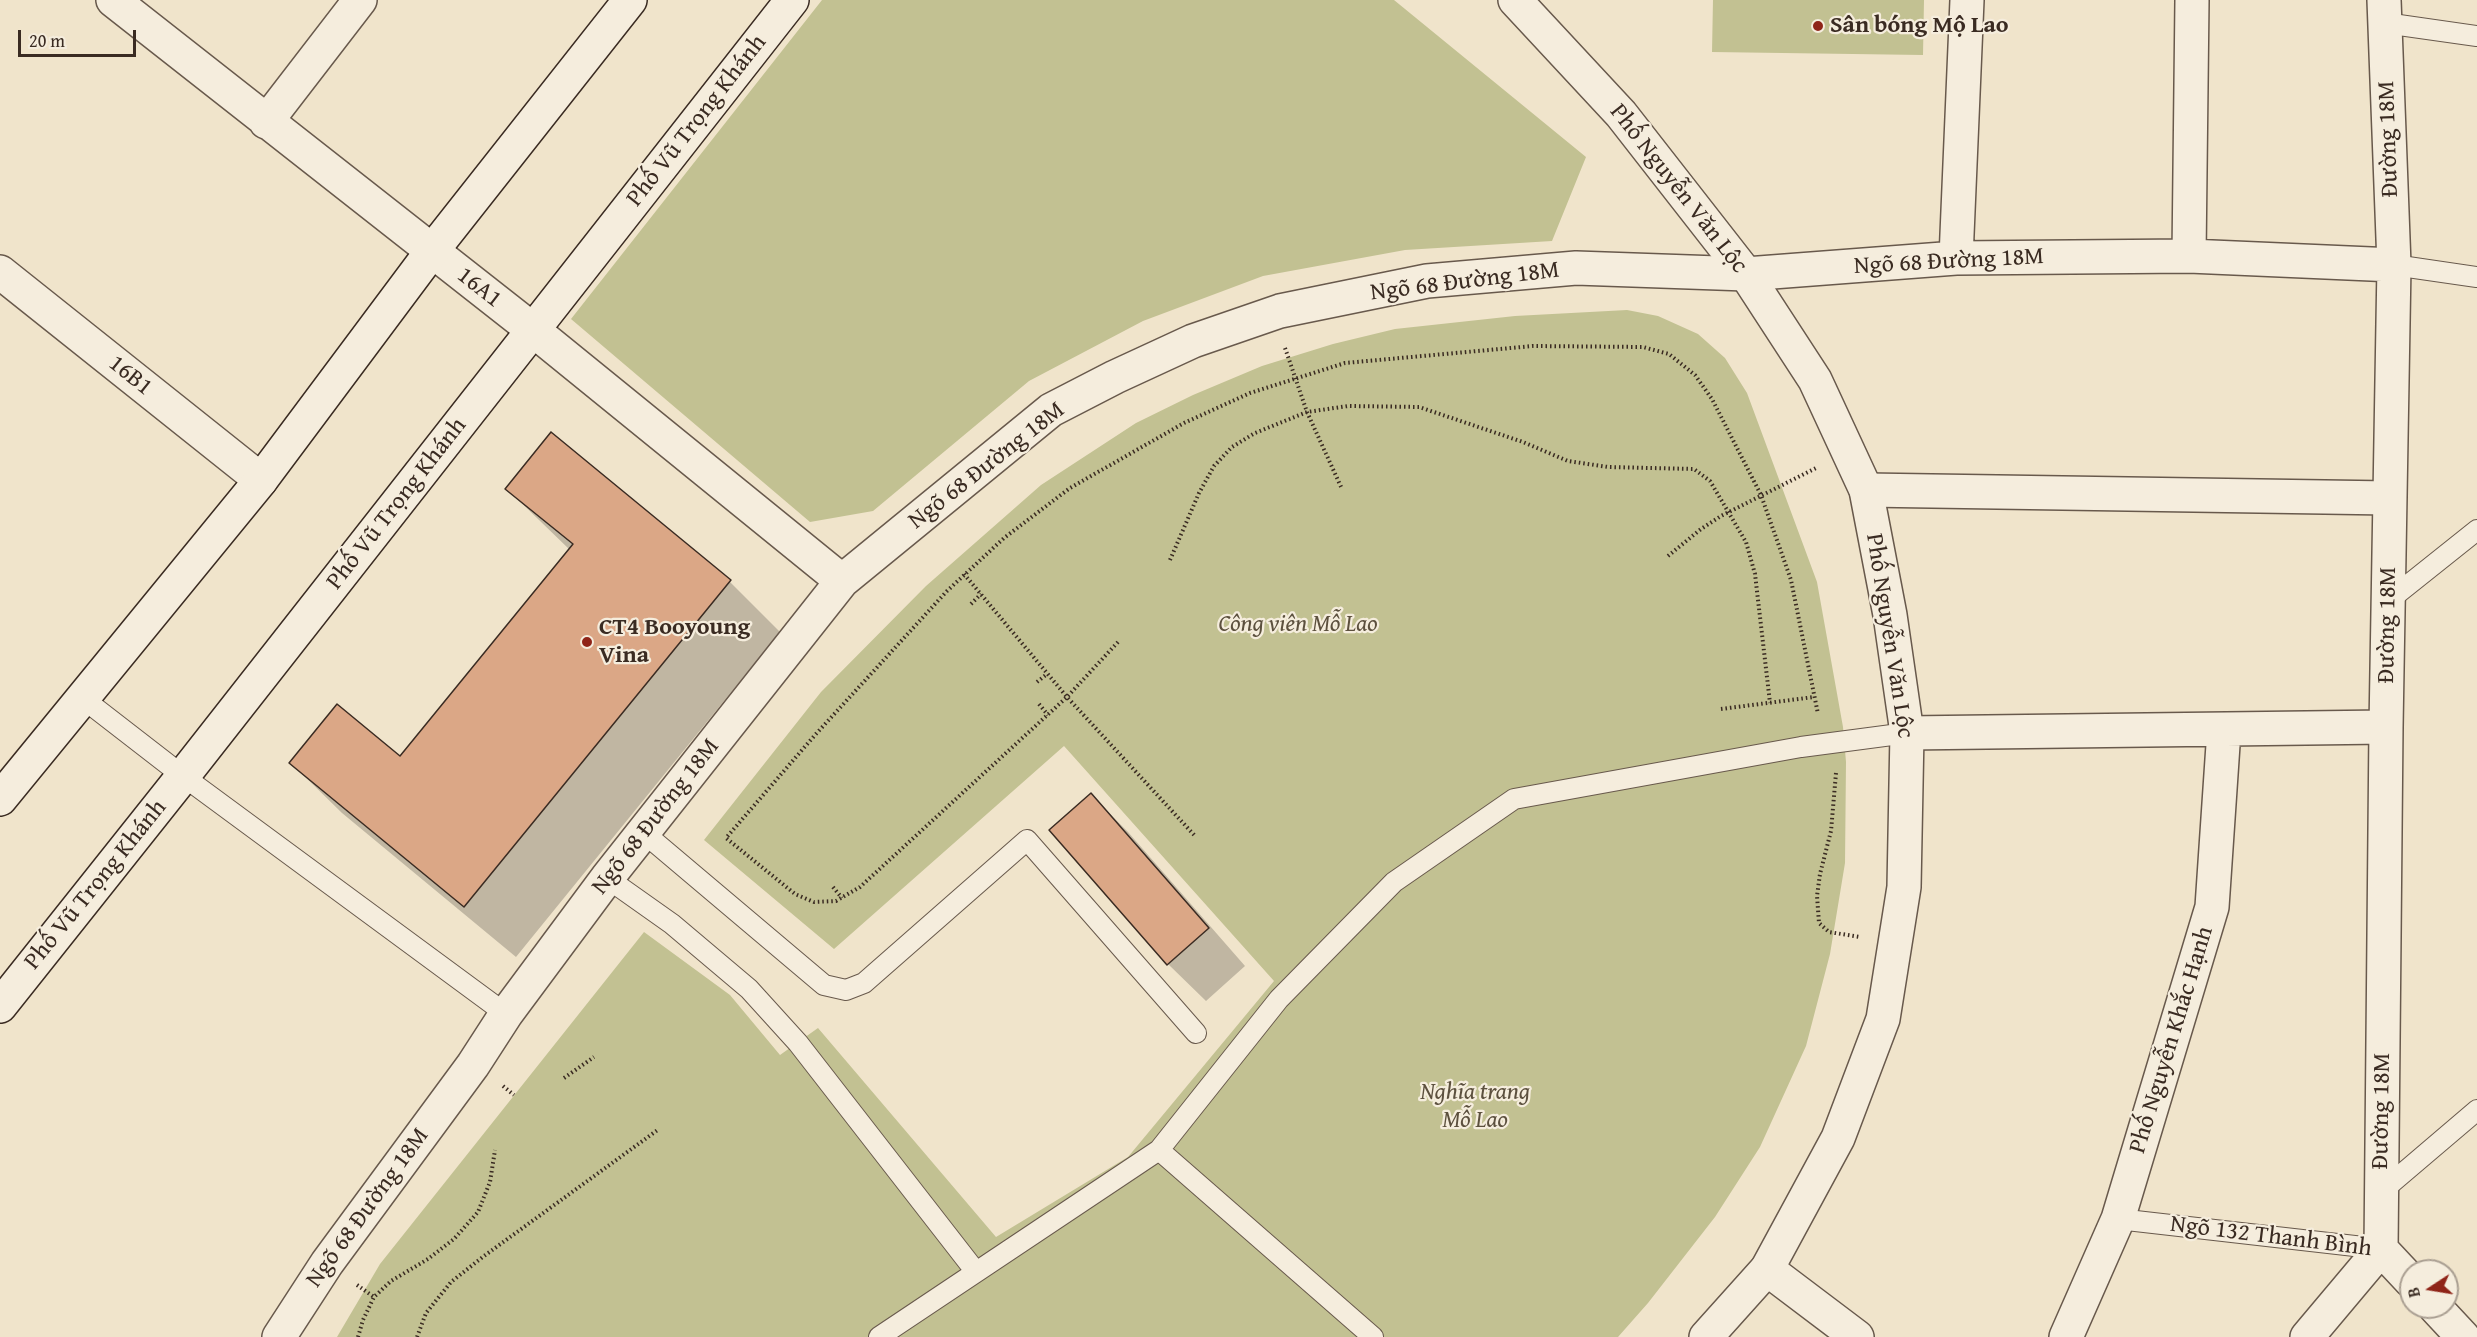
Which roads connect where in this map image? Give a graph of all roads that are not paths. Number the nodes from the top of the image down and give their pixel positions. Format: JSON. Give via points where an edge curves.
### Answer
{"nodes":[{"id":1,"x":113,"y":0,"type":"edge"},
{"id":2,"x":360,"y":0,"type":"edge"},
{"id":3,"x":630,"y":0,"type":"edge"},
{"id":4,"x":792,"y":0,"type":"edge"},
{"id":5,"x":1515,"y":0,"type":"edge"},
{"id":6,"x":1967,"y":0,"type":"edge"},
{"id":7,"x":2192,"y":0,"type":"edge"},
{"id":8,"x":2384,"y":12,"type":"edge"},
{"id":9,"x":2477,"y":36,"type":"edge"},
{"id":10,"x":266,"y":122,"type":"junction"},
{"id":11,"x":432,"y":251,"type":"junction"},
{"id":12,"x":2189,"y":256,"type":"junction"},
{"id":13,"x":1956,"y":258,"type":"junction"},
{"id":14,"x":2394,"y":266,"type":"junction"},
{"id":15,"x":0,"y":272,"type":"edge"},
{"id":16,"x":1746,"y":274,"type":"junction"},
{"id":17,"x":2477,"y":277,"type":"edge"},
{"id":18,"x":533,"y":330,"type":"junction"},
{"id":19,"x":261,"y":480,"type":"junction"},
{"id":20,"x":1866,"y":490,"type":"junction"},
{"id":21,"x":2390,"y":498,"type":"junction"},
{"id":22,"x":2477,"y":530,"type":"edge"},
{"id":23,"x":842,"y":581,"type":"junction"},
{"id":24,"x":2388,"y":601,"type":"junction"},
{"id":25,"x":81,"y":697,"type":"junction"},
{"id":26,"x":2386,"y":727,"type":"junction"},
{"id":27,"x":2224,"y":730,"type":"junction"},
{"id":28,"x":1906,"y":733,"type":"junction"},
{"id":29,"x":183,"y":776,"type":"junction"},
{"id":30,"x":0,"y":799,"type":"edge"},
{"id":31,"x":644,"y":833,"type":"junction"},
{"id":32,"x":608,"y":878,"type":"junction"},
{"id":33,"x":0,"y":1006,"type":"edge"},
{"id":34,"x":506,"y":1014,"type":"junction"},
{"id":35,"x":1196,"y":1033,"type":"dead end"},
{"id":36,"x":2477,"y":1110,"type":"edge"},
{"id":37,"x":1159,"y":1150,"type":"junction"},
{"id":38,"x":2382,"y":1191,"type":"junction"},
{"id":39,"x":2118,"y":1219,"type":"junction"},
{"id":40,"x":2381,"y":1249,"type":"junction"},
{"id":41,"x":2399,"y":1268,"type":"edge"},
{"id":42,"x":1767,"y":1269,"type":"junction"},
{"id":43,"x":976,"y":1272,"type":"junction"},
{"id":44,"x":2446,"y":1319,"type":"edge"},
{"id":45,"x":279,"y":1337,"type":"edge"},
{"id":46,"x":879,"y":1337,"type":"edge"},
{"id":47,"x":1373,"y":1337,"type":"edge"},
{"id":48,"x":1706,"y":1337,"type":"edge"},
{"id":49,"x":1857,"y":1337,"type":"edge"},
{"id":50,"x":2066,"y":1337,"type":"edge"},
{"id":51,"x":2307,"y":1337,"type":"edge"},
{"id":52,"x":2463,"y":1337,"type":"edge"}],
"edges":[{"from":1,"to":10,"type":"street","name":"16A1"},
{"from":2,"to":10,"type":"street"},
{"from":3,"to":11,"type":"street"},
{"from":4,"to":18,"type":"street","name":"Phố Vũ Trọng Khánh"},
{"from":5,"to":16,"type":"street","name":"Phố Nguyễn Văn Lộc","via":[[1622,114]]},
{"from":6,"to":13,"type":"street"},
{"from":7,"to":12,"type":"street"},
{"from":8,"to":9,"type":"lane"},
{"from":8,"to":14,"type":"street","name":"Đường 18M"},
{"from":10,"to":11,"type":"street","name":"16A1"},
{"from":11,"to":18,"type":"street","name":"16A1"},
{"from":11,"to":19,"type":"street"},
{"from":12,"to":13,"type":"street","name":"Ngõ 68 Đường 18M"},
{"from":12,"to":14,"type":"street","name":"Ngõ 68 Đường 18M"},
{"from":13,"to":16,"type":"street","name":"Ngõ 68 Đường 18M"},
{"from":14,"to":17,"type":"lane"},
{"from":14,"to":21,"type":"street","name":"Đường 18M"},
{"from":15,"to":19,"type":"street","name":"16B1"},
{"from":16,"to":20,"type":"street","name":"Phố Nguyễn Văn Lộc","via":[[1815,380]]},
{"from":16,"to":23,"type":"street","name":"Ngõ 68 Đường 18M","via":[[1576,268],[1427,281],[1273,313],[1192,341],[1051,411]]},
{"from":18,"to":23,"type":"street","name":"16A1"},
{"from":18,"to":29,"type":"street","name":"Phố Vũ Trọng Khánh"},
{"from":19,"to":25,"type":"street"},
{"from":20,"to":21,"type":"street"},
{"from":20,"to":28,"type":"street","name":"Phố Nguyễn Văn Lộc","via":[[1890,615]]},
{"from":21,"to":24,"type":"street","name":"Đường 18M"},
{"from":22,"to":24,"type":"lane"},
{"from":23,"to":31,"type":"street","name":"Ngõ 68 Đường 18M"},
{"from":24,"to":26,"type":"street","name":"Đường 18M"},
{"from":25,"to":29,"type":"lane"},
{"from":25,"to":30,"type":"street"},
{"from":26,"to":27,"type":"street"},
{"from":26,"to":38,"type":"street","name":"Đường 18M"},
{"from":27,"to":28,"type":"street"},
{"from":27,"to":39,"type":"street","name":"Phố Nguyễn Khắc Hạnh","via":[[2212,907]]},
{"from":28,"to":37,"type":"lane","via":[[1514,800],[1394,882],[1279,999]]},
{"from":28,"to":42,"type":"street","name":"Phố Nguyễn Văn Lộc","via":[[1904,887],[1883,1019],[1838,1138]]},
{"from":29,"to":33,"type":"street","name":"Phố Vũ Trọng Khánh"},
{"from":29,"to":34,"type":"lane"},
{"from":31,"to":32,"type":"street","name":"Ngõ 68 Đường 18M"},
{"from":31,"to":35,"type":"lane","via":[[824,985],[846,990],[864,983],[1027,840]]},
{"from":32,"to":34,"type":"street","name":"Ngõ 68 Đường 18M"},
{"from":32,"to":43,"type":"lane","via":[[672,924],[755,995],[798,1043]]},
{"from":34,"to":45,"type":"street","name":"Ngõ 68 Đường 18M","via":[[327,1263]]},
{"from":36,"to":38,"type":"lane"},
{"from":37,"to":43,"type":"lane"},
{"from":37,"to":47,"type":"lane"},
{"from":38,"to":40,"type":"street","name":"Đường 18M"},
{"from":39,"to":40,"type":"lane","name":"Ngõ 132 Thanh Bình"},
{"from":39,"to":50,"type":"street","name":"Phố Nguyễn Khắc Hạnh"},
{"from":40,"to":41,"type":"street","name":"Ngõ 132 Thanh Bình"},
{"from":40,"to":51,"type":"street"},
{"from":42,"to":48,"type":"street","name":"Phố Nguyễn Văn Lộc"},
{"from":42,"to":49,"type":"street"},
{"from":43,"to":46,"type":"lane"},
{"from":44,"to":52,"type":"street"}]}
